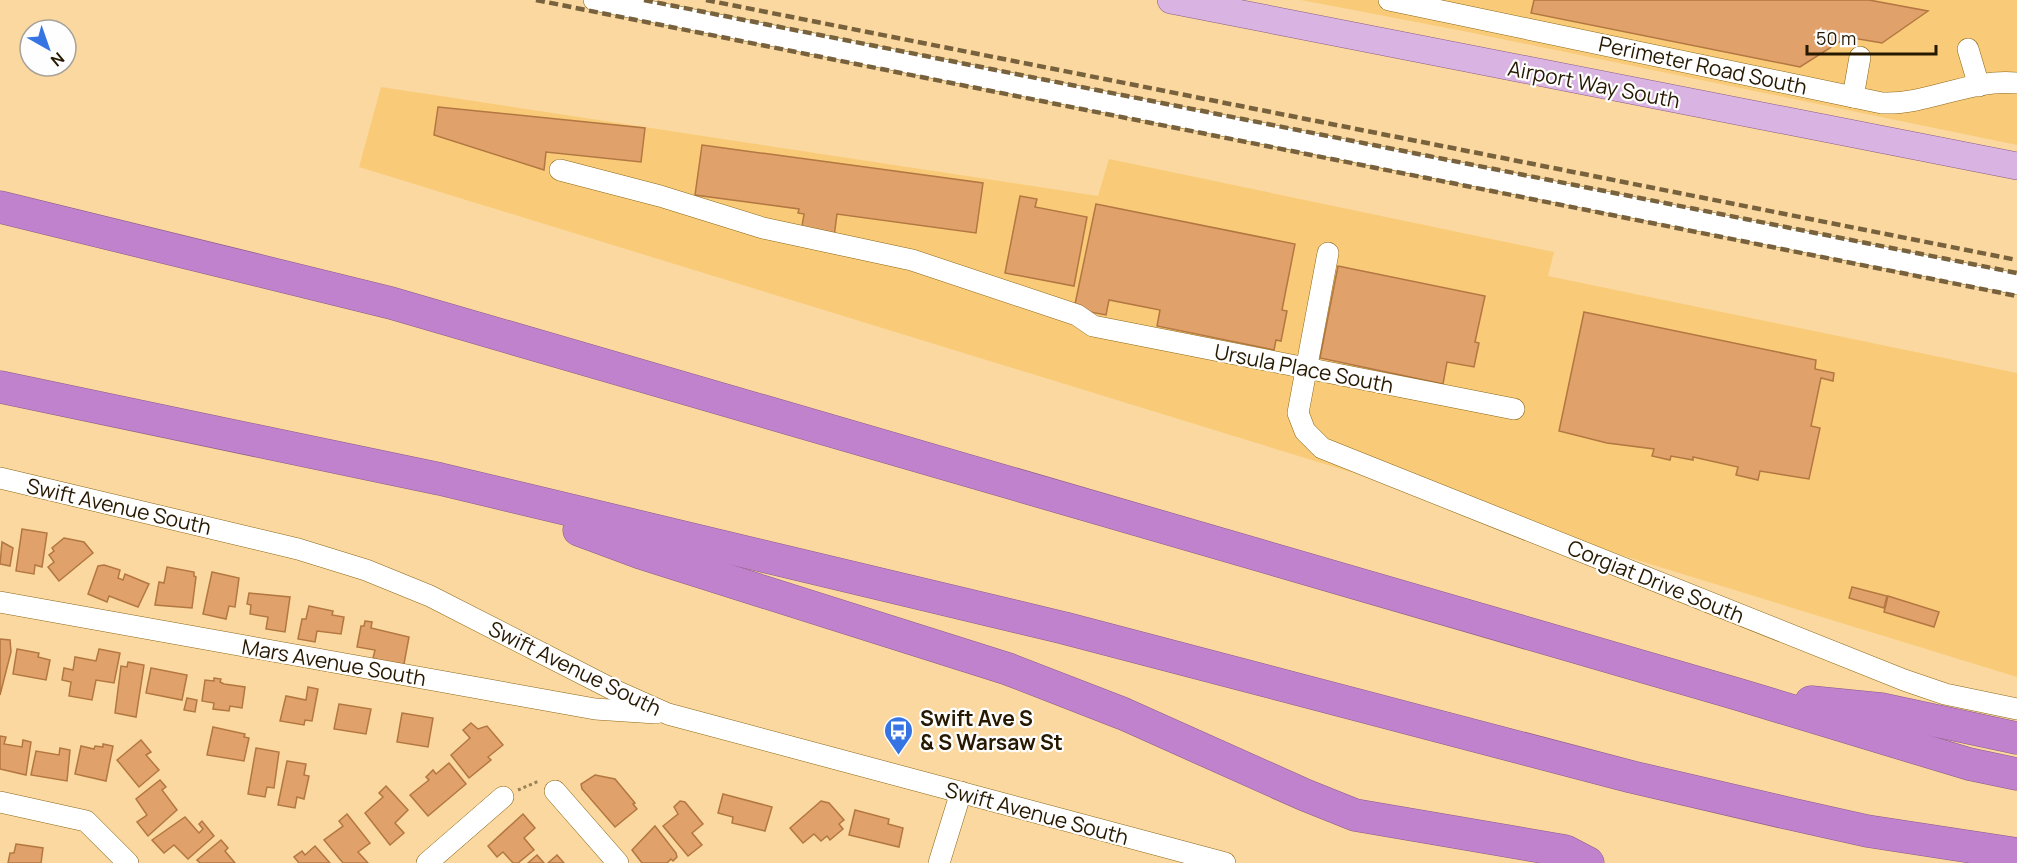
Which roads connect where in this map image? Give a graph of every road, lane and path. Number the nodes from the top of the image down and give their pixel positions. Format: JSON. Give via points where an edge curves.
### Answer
{"nodes":[{"id":1,"x":594,"y":0,"type":"edge"},
{"id":2,"x":1171,"y":0,"type":"edge"},
{"id":3,"x":1389,"y":0,"type":"edge"},
{"id":4,"x":1968,"y":49,"type":"dead end"},
{"id":5,"x":1860,"y":57,"type":"dead end"},
{"id":6,"x":2017,"y":83,"type":"edge"},
{"id":7,"x":1979,"y":86,"type":"junction"},
{"id":8,"x":1853,"y":97,"type":"junction"},
{"id":9,"x":2017,"y":166,"type":"edge"},
{"id":10,"x":560,"y":170,"type":"dead end"},
{"id":11,"x":0,"y":207,"type":"edge"},
{"id":12,"x":1328,"y":253,"type":"dead end"},
{"id":13,"x":2017,"y":284,"type":"edge"},
{"id":14,"x":1306,"y":369,"type":"junction"},
{"id":15,"x":0,"y":387,"type":"edge"},
{"id":16,"x":1514,"y":409,"type":"dead end"},
{"id":17,"x":440,"y":479,"type":"junction"},
{"id":18,"x":3,"y":481,"type":"edge"},
{"id":19,"x":0,"y":602,"type":"edge"},
{"id":20,"x":1737,"y":694,"type":"junction"},
{"id":21,"x":2017,"y":710,"type":"edge"},
{"id":22,"x":668,"y":714,"type":"junction"},
{"id":23,"x":2017,"y":738,"type":"edge"},
{"id":24,"x":2017,"y":774,"type":"edge"},
{"id":25,"x":555,"y":791,"type":"dead end"},
{"id":26,"x":961,"y":792,"type":"junction"},
{"id":27,"x":503,"y":797,"type":"dead end"},
{"id":28,"x":0,"y":802,"type":"edge"},
{"id":29,"x":2017,"y":854,"type":"edge"},
{"id":30,"x":128,"y":863,"type":"edge"},
{"id":31,"x":426,"y":863,"type":"edge"},
{"id":32,"x":618,"y":863,"type":"edge"},
{"id":33,"x":939,"y":863,"type":"edge"},
{"id":34,"x":1225,"y":863,"type":"edge"},
{"id":35,"x":1588,"y":863,"type":"edge"}],
"edges":[{"from":1,"to":13,"type":"street"},
{"from":2,"to":9,"type":"main road","name":"Airport Way South"},
{"from":3,"to":8,"type":"street","name":"Perimeter Road South"},
{"from":4,"to":7,"type":"street"},
{"from":5,"to":8,"type":"street"},
{"from":6,"to":7,"type":"street","name":"Perimeter Road South"},
{"from":7,"to":8,"type":"street","name":"Perimeter Road South","via":[[1914,103],[1882,103]]},
{"from":10,"to":14,"type":"street","name":"Ursula Place South","via":[[763,228],[912,260],[1077,315],[1093,327]]},
{"from":11,"to":20,"type":"highway","via":[[391,303]]},
{"from":12,"to":14,"type":"street"},
{"from":14,"to":16,"type":"street","name":"Ursula Place South"},
{"from":14,"to":21,"type":"street","name":"Corgiat Drive South","via":[[1298,413],[1305,431],[1322,448],[1893,675],[1945,694]]},
{"from":15,"to":17,"type":"highway"},
{"from":17,"to":29,"type":"highway","via":[[1064,628],[1632,777],[1867,831]]},
{"from":17,"to":35,"type":"highway","via":[[641,553],[1008,669],[1124,714],[1355,814],[1565,851]]},
{"from":18,"to":22,"type":"street","name":"Swift Avenue South","via":[[298,549],[357,567],[429,596]]},
{"from":19,"to":22,"type":"street","name":"Mars Avenue South","via":[[595,709]]},
{"from":20,"to":23,"type":"highway","via":[[1881,709]]},
{"from":20,"to":24,"type":"highway","via":[[1970,764]]},
{"from":22,"to":26,"type":"street","name":"Swift Avenue South"},
{"from":25,"to":32,"type":"street"},
{"from":26,"to":33,"type":"street"},
{"from":26,"to":34,"type":"street","name":"Swift Avenue South"},
{"from":27,"to":31,"type":"street"},
{"from":28,"to":30,"type":"street","via":[[86,821]]}]}
